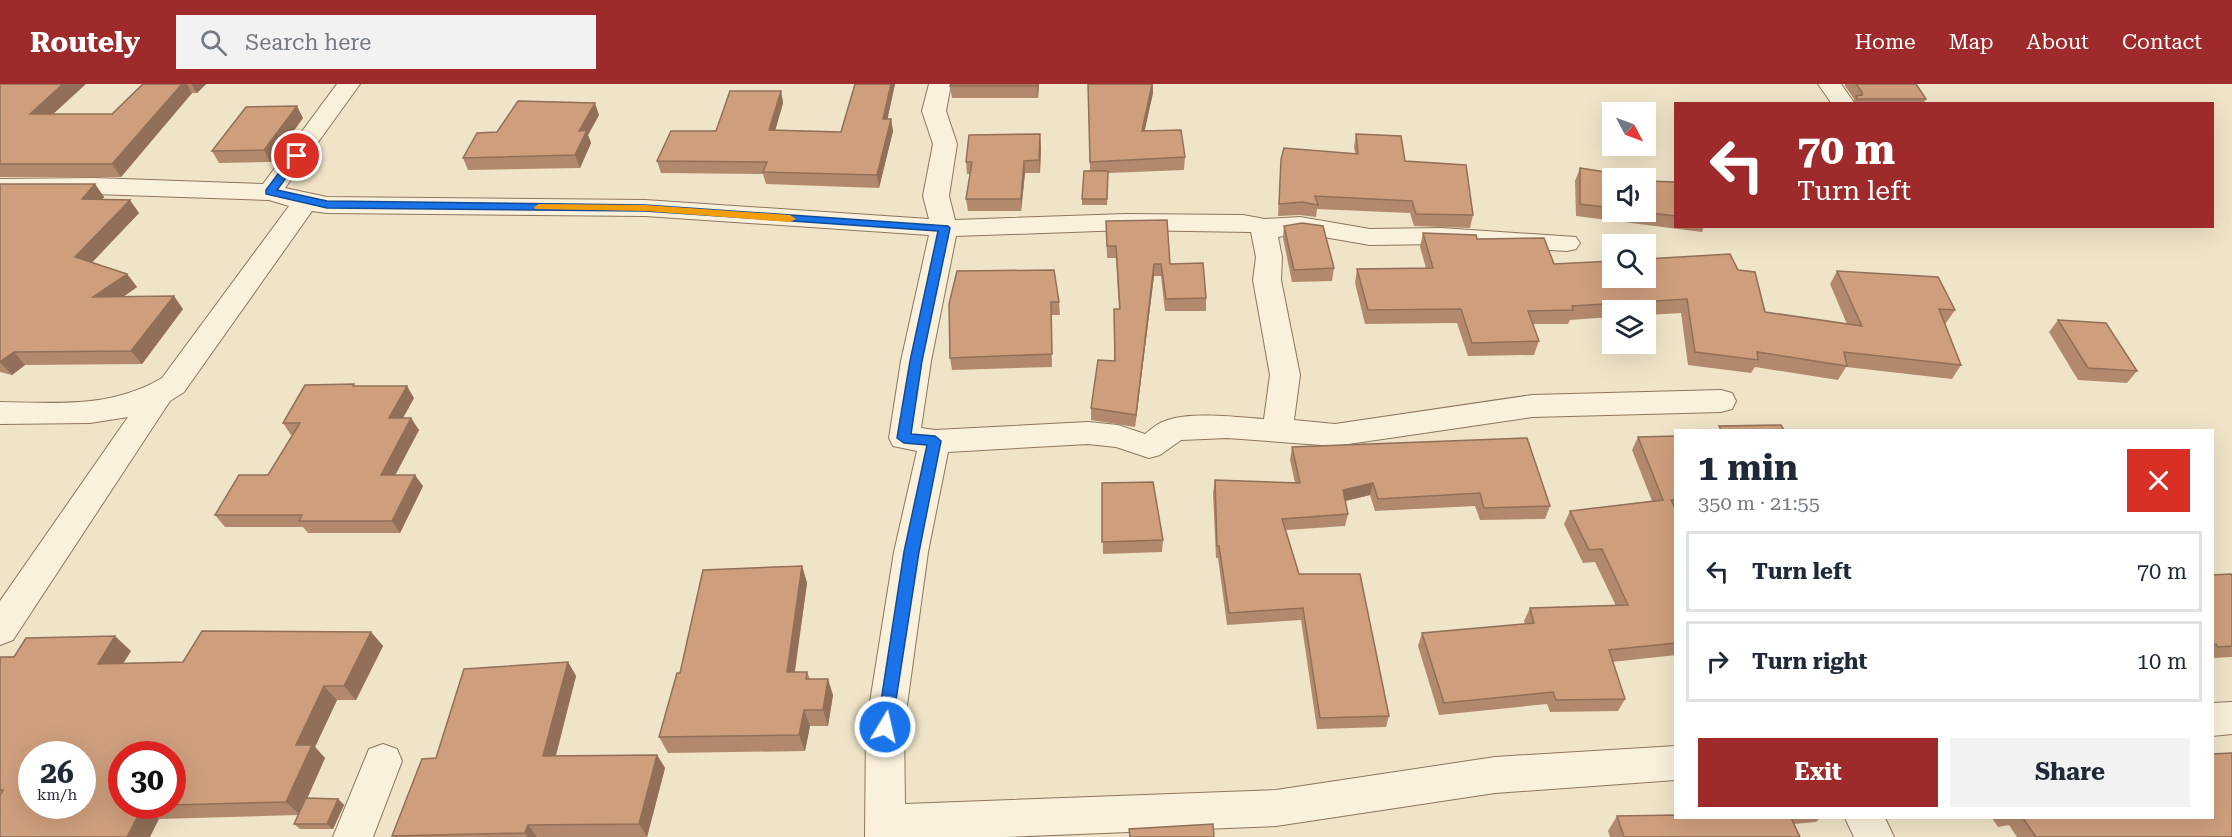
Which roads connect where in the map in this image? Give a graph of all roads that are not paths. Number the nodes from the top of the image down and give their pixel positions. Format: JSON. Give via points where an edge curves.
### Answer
{"nodes":[{"id":1,"x":349,"y":84,"type":"edge"},
{"id":2,"x":940,"y":84,"type":"edge"},
{"id":3,"x":1829,"y":84,"type":"edge"},
{"id":4,"x":1842,"y":102,"type":"edge"},
{"id":5,"x":0,"y":187,"type":"edge"},
{"id":6,"x":270,"y":192,"type":"junction"},
{"id":7,"x":305,"y":202,"type":"junction"},
{"id":8,"x":1300,"y":225,"type":"junction"},
{"id":9,"x":944,"y":228,"type":"junction"},
{"id":10,"x":1568,"y":243,"type":"dead end"},
{"id":11,"x":157,"y":397,"type":"junction"},
{"id":12,"x":1720,"y":401,"type":"dead end"},
{"id":13,"x":0,"y":413,"type":"edge"},
{"id":14,"x":1287,"y":432,"type":"junction"},
{"id":15,"x":935,"y":441,"type":"junction"},
{"id":16,"x":0,"y":630,"type":"edge"},
{"id":17,"x":2232,"y":718,"type":"edge"},
{"id":18,"x":2214,"y":720,"type":"edge"},
{"id":19,"x":383,"y":760,"type":"dead end"},
{"id":20,"x":1674,"y":763,"type":"edge"},
{"id":21,"x":1865,"y":819,"type":"edge"},
{"id":22,"x":886,"y":830,"type":"edge"},
{"id":23,"x":353,"y":837,"type":"edge"},
{"id":24,"x":1874,"y":837,"type":"edge"}],
"edges":[{"from":1,"to":6,"type":"street"},
{"from":2,"to":9,"type":"street","via":[[934,111],[945,144],[936,196]]},
{"from":3,"to":4,"type":"street"},
{"from":5,"to":6,"type":"street"},
{"from":6,"to":7,"type":"street"},
{"from":7,"to":9,"type":"street","via":[[645,208]]},
{"from":7,"to":11,"type":"street","via":[[173,385]]},
{"from":8,"to":9,"type":"street","via":[[1276,229],[1243,223],[1126,222]]},
{"from":8,"to":10,"type":"street","via":[[1370,237],[1441,236]]},
{"from":8,"to":14,"type":"street","via":[[1263,227],[1269,256],[1267,280],[1285,375],[1278,424]]},
{"from":9,"to":15,"type":"street","via":[[904,438]]},
{"from":11,"to":13,"type":"street","via":[[97,412]]},
{"from":11,"to":16,"type":"street"},
{"from":12,"to":14,"type":"street","via":[[1532,406],[1335,435]]},
{"from":14,"to":15,"type":"street","via":[[1227,427],[1174,429],[1149,447],[1118,436],[1088,433]]},
{"from":15,"to":22,"type":"street","via":[[911,552],[885,727]]},
{"from":17,"to":18,"type":"street"},
{"from":19,"to":23,"type":"street"},
{"from":20,"to":22,"type":"street","via":[[1495,776],[1276,808]]},
{"from":21,"to":24,"type":"street"}]}
